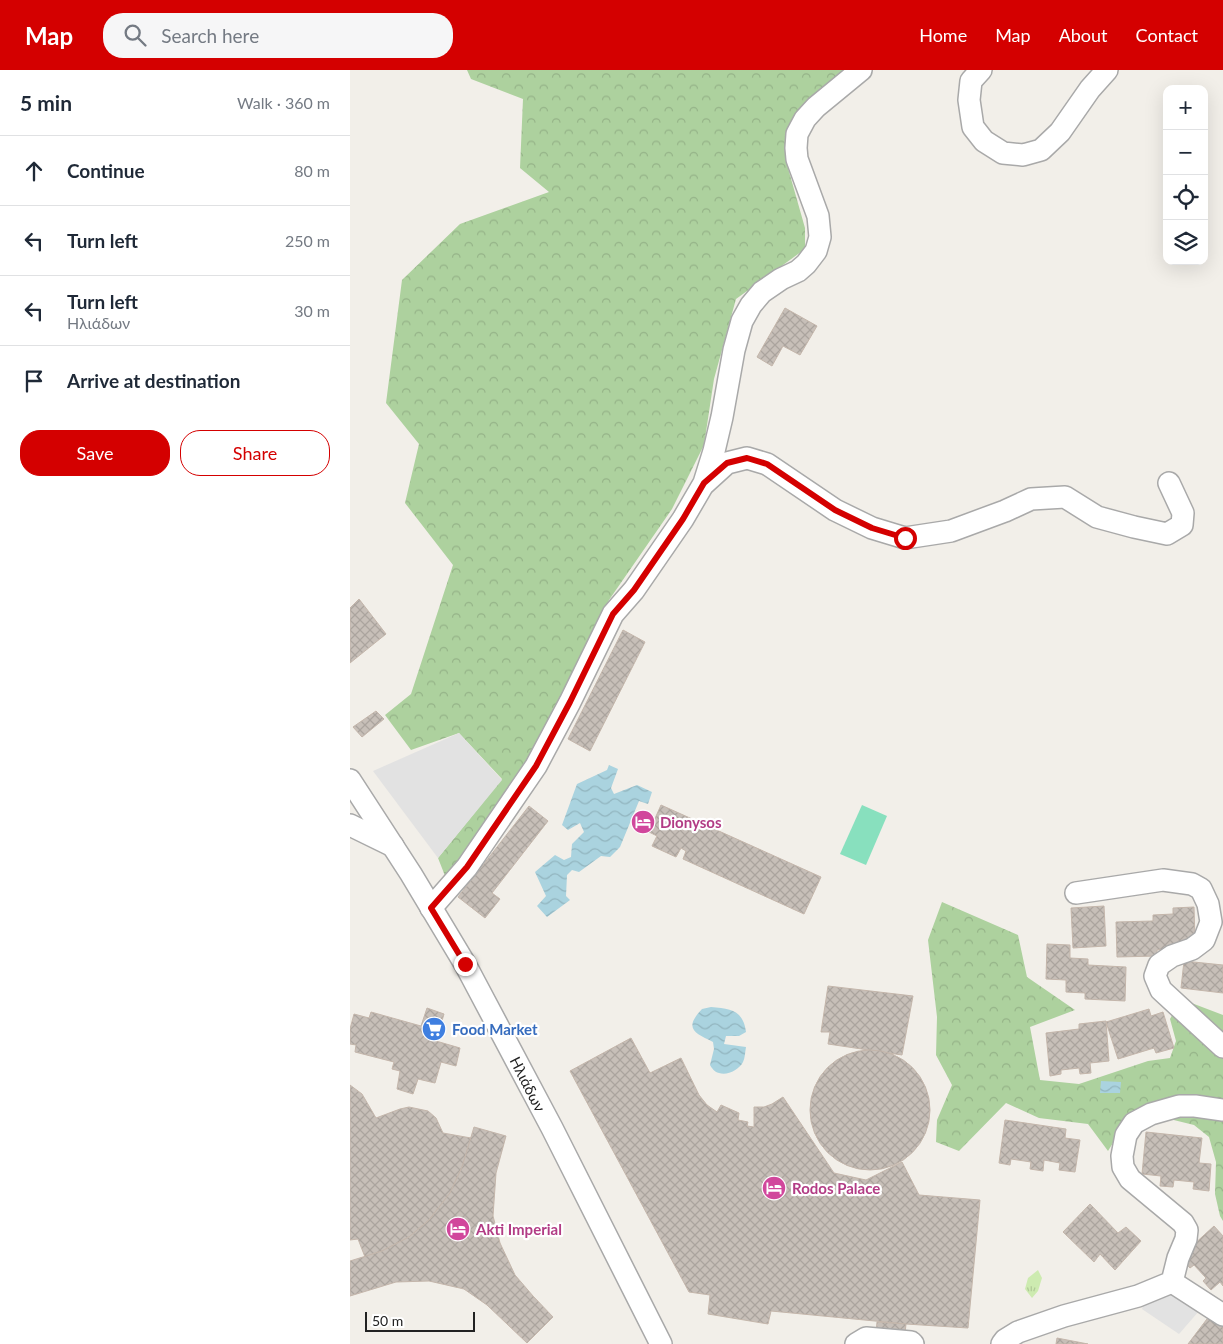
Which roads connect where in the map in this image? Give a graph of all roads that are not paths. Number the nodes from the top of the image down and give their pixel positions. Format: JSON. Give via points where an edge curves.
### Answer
{"nodes":[{"id":1,"x":861,"y":70,"type":"edge"},
{"id":2,"x":981,"y":70,"type":"edge"},
{"id":3,"x":1106,"y":70,"type":"edge"},
{"id":4,"x":704,"y":483,"type":"junction"},
{"id":5,"x":1169,"y":483,"type":"dead end"},
{"id":6,"x":350,"y":781,"type":"edge"},
{"id":7,"x":350,"y":825,"type":"edge"},
{"id":8,"x":394,"y":846,"type":"junction"},
{"id":9,"x":1076,"y":893,"type":"dead end"},
{"id":10,"x":431,"y":908,"type":"junction"},
{"id":11,"x":1223,"y":1047,"type":"edge"},
{"id":12,"x":1223,"y":1110,"type":"edge"},
{"id":13,"x":1172,"y":1282,"type":"junction"},
{"id":14,"x":1223,"y":1315,"type":"edge"},
{"id":15,"x":661,"y":1344,"type":"edge"},
{"id":16,"x":856,"y":1344,"type":"edge"},
{"id":17,"x":913,"y":1344,"type":"edge"},
{"id":18,"x":1002,"y":1344,"type":"edge"}],
"edges":[{"from":1,"to":4,"type":"street","via":[[816,107],[797,134],[798,159],[818,216],[820,237],[816,251],[806,264],[762,292],[742,321]]},
{"from":2,"to":3,"type":"street","via":[[971,81],[973,127],[984,141],[1003,153],[1024,154],[1042,150],[1060,132]]},
{"from":4,"to":5,"type":"street","via":[[727,463],[747,458],[767,464],[835,510],[872,528],[905,538],[951,531],[1031,499],[1064,497],[1097,517],[1167,534],[1182,525],[1183,514]]},
{"from":4,"to":10,"type":"street","via":[[640,582],[613,614],[536,766],[467,867]]},
{"from":6,"to":8,"type":"street","name":"Ηλιάδων"},
{"from":7,"to":8,"type":"street"},
{"from":8,"to":10,"type":"street","name":"Ηλιάδων"},
{"from":9,"to":11,"type":"street","via":[[1163,880],[1192,884],[1201,889],[1211,922],[1204,940],[1159,965],[1155,976],[1161,990]]},
{"from":10,"to":15,"type":"street","name":"Ηλιάδων","via":[[498,1025]]},
{"from":12,"to":13,"type":"street","via":[[1179,1106],[1134,1123],[1126,1135],[1123,1168],[1130,1180],[1183,1223],[1187,1230]]},
{"from":13,"to":14,"type":"street"},
{"from":13,"to":18,"type":"street","via":[[1138,1296],[1018,1332]]},
{"from":16,"to":17,"type":"street","via":[[866,1338]]}]}
